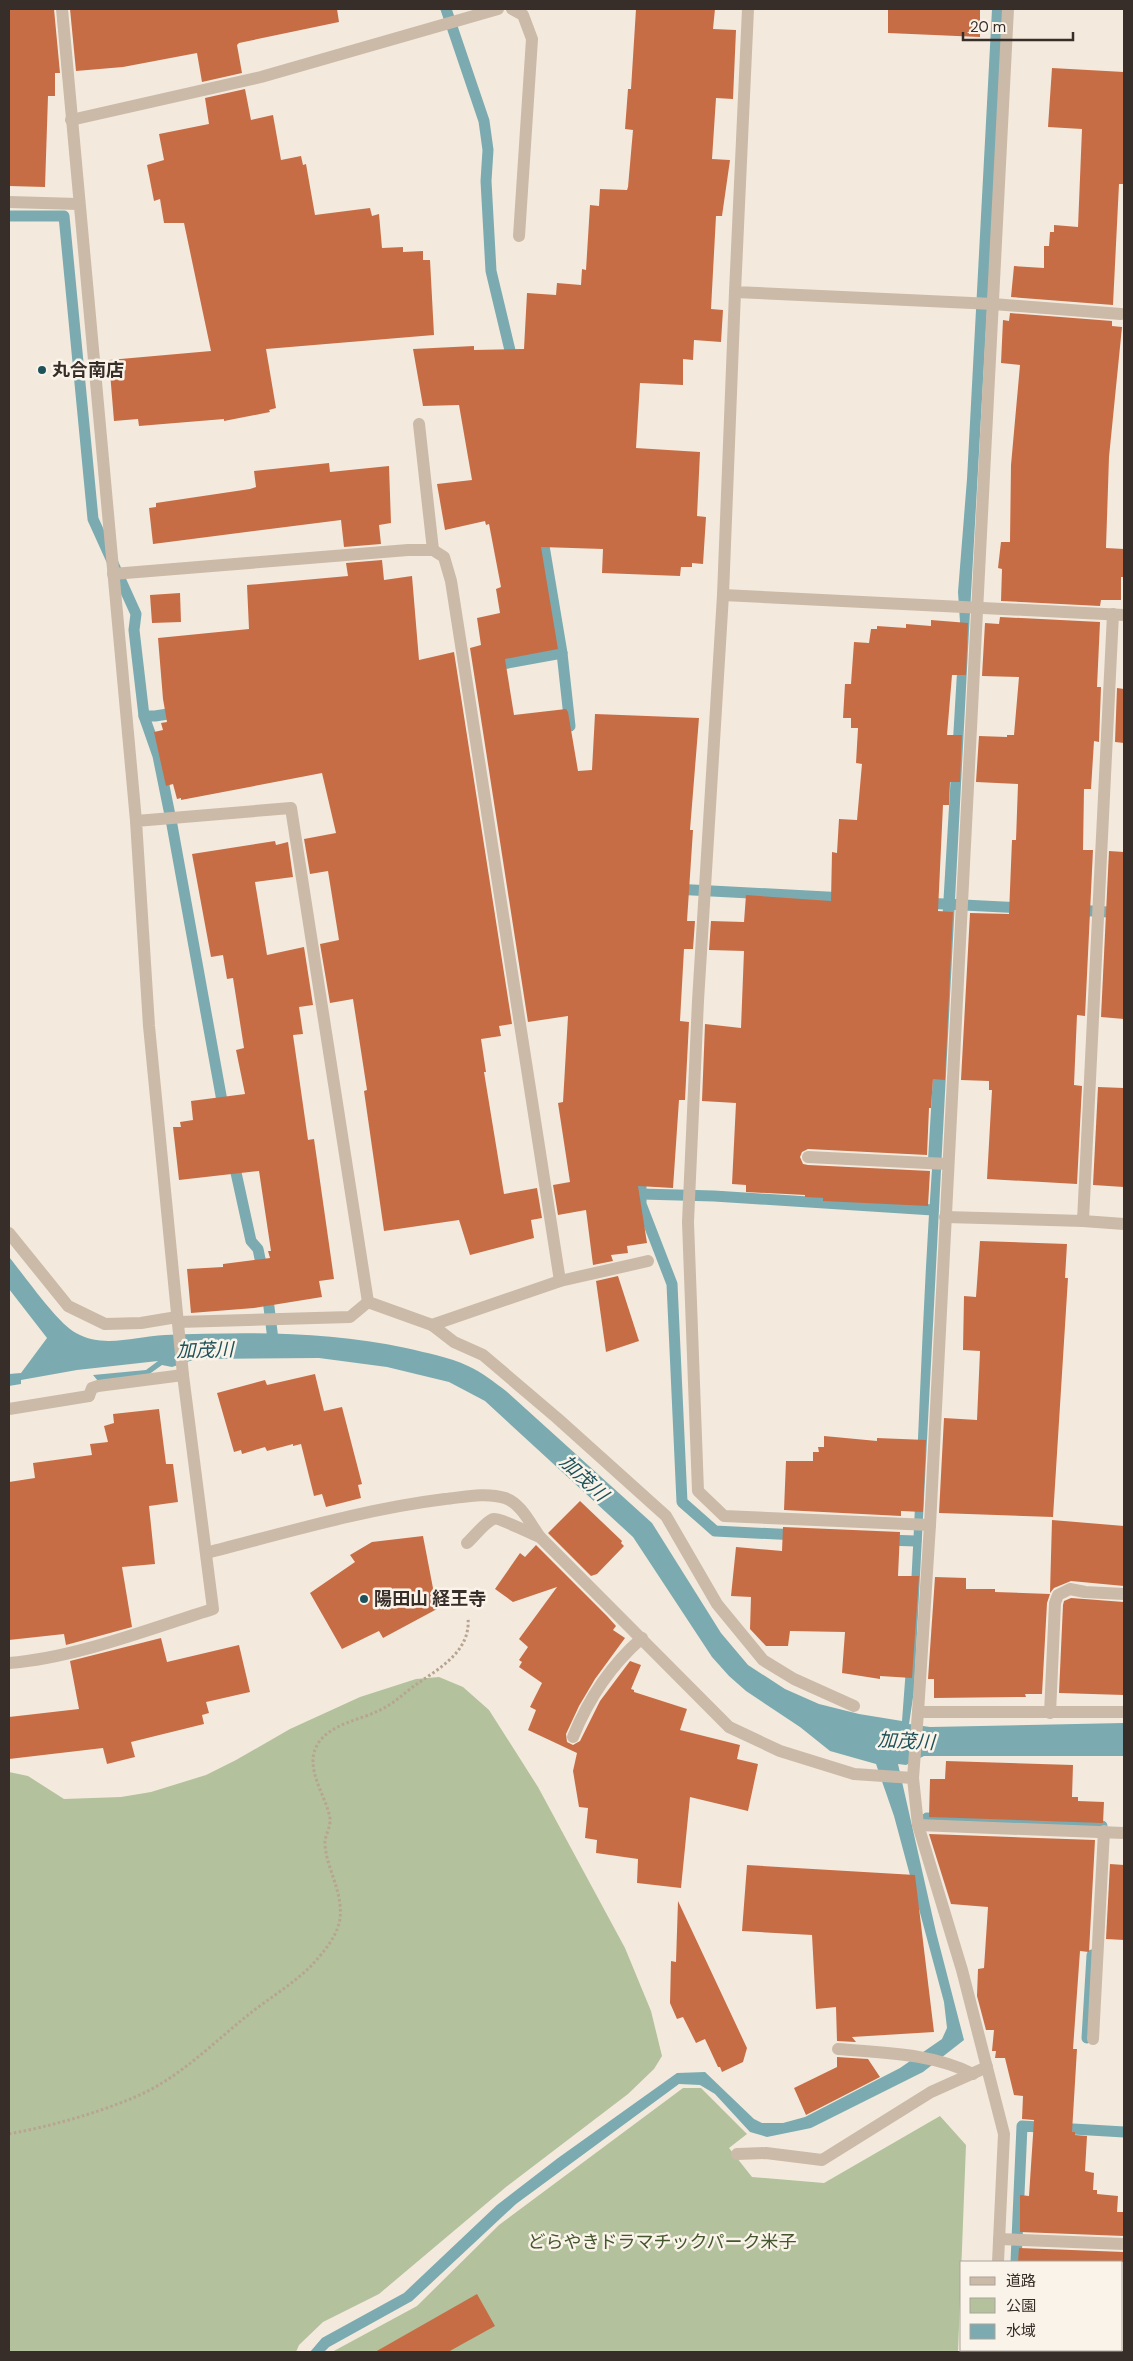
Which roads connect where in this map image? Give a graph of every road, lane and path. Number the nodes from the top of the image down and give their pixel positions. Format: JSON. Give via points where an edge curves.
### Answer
{"nodes":[{"id":1,"x":62,"y":9,"type":"edge"},
{"id":2,"x":498,"y":9,"type":"edge"},
{"id":3,"x":512,"y":9,"type":"edge"},
{"id":4,"x":748,"y":9,"type":"edge"},
{"id":5,"x":1008,"y":9,"type":"edge"},
{"id":6,"x":71,"y":120,"type":"junction"},
{"id":7,"x":9,"y":202,"type":"edge"},
{"id":8,"x":78,"y":204,"type":"junction"},
{"id":9,"x":519,"y":236,"type":"dead end"},
{"id":10,"x":735,"y":292,"type":"junction"},
{"id":11,"x":993,"y":304,"type":"junction"},
{"id":12,"x":1121,"y":314,"type":"dead end"},
{"id":13,"x":418,"y":424,"type":"dead end"},
{"id":14,"x":433,"y":550,"type":"junction"},
{"id":15,"x":113,"y":574,"type":"junction"},
{"id":16,"x":723,"y":595,"type":"junction"},
{"id":17,"x":978,"y":608,"type":"junction"},
{"id":18,"x":1119,"y":615,"type":"edge"},
{"id":19,"x":136,"y":821,"type":"junction"},
{"id":20,"x":808,"y":1157,"type":"dead end"},
{"id":21,"x":947,"y":1164,"type":"junction"},
{"id":22,"x":945,"y":1217,"type":"junction"},
{"id":23,"x":1083,"y":1221,"type":"junction"},
{"id":24,"x":1124,"y":1224,"type":"edge"},
{"id":25,"x":9,"y":1233,"type":"edge"},
{"id":26,"x":648,"y":1261,"type":"dead end"},
{"id":27,"x":560,"y":1281,"type":"junction"},
{"id":28,"x":368,"y":1302,"type":"junction"},
{"id":29,"x":178,"y":1319,"type":"junction"},
{"id":30,"x":432,"y":1325,"type":"junction"},
{"id":31,"x":183,"y":1375,"type":"junction"},
{"id":32,"x":9,"y":1409,"type":"edge"},
{"id":33,"x":930,"y":1525,"type":"junction"},
{"id":34,"x":540,"y":1538,"type":"junction"},
{"id":35,"x":467,"y":1543,"type":"dead end"},
{"id":36,"x":206,"y":1553,"type":"junction"},
{"id":37,"x":1124,"y":1594,"type":"edge"},
{"id":38,"x":468,"y":1618,"type":"dead end"},
{"id":39,"x":642,"y":1638,"type":"junction"},
{"id":40,"x":9,"y":1663,"type":"edge"},
{"id":41,"x":854,"y":1706,"type":"dead end"},
{"id":42,"x":1050,"y":1712,"type":"junction"},
{"id":43,"x":1124,"y":1712,"type":"edge"},
{"id":44,"x":918,"y":1716,"type":"junction"},
{"id":45,"x":573,"y":1737,"type":"dead end"},
{"id":46,"x":912,"y":1778,"type":"junction"},
{"id":47,"x":918,"y":1825,"type":"junction"},
{"id":48,"x":1104,"y":1831,"type":"junction"},
{"id":49,"x":1124,"y":1833,"type":"edge"},
{"id":50,"x":1093,"y":2039,"type":"dead end"},
{"id":51,"x":838,"y":2049,"type":"dead end"},
{"id":52,"x":987,"y":2068,"type":"junction"},
{"id":53,"x":973,"y":2074,"type":"junction"},
{"id":54,"x":9,"y":2134,"type":"edge"},
{"id":55,"x":737,"y":2154,"type":"dead end"},
{"id":56,"x":999,"y":2239,"type":"junction"},
{"id":57,"x":1124,"y":2244,"type":"edge"},
{"id":58,"x":998,"y":2261,"type":"edge"}],
"edges":[{"from":1,"to":6,"type":"street"},
{"from":2,"to":6,"type":"street","via":[[260,77]]},
{"from":3,"to":9,"type":"street","via":[[523,15],[532,39]]},
{"from":4,"to":10,"type":"street"},
{"from":5,"to":11,"type":"street"},
{"from":6,"to":8,"type":"street"},
{"from":7,"to":8,"type":"street"},
{"from":8,"to":15,"type":"street"},
{"from":10,"to":11,"type":"street"},
{"from":10,"to":16,"type":"street"},
{"from":11,"to":12,"type":"street"},
{"from":11,"to":17,"type":"street"},
{"from":13,"to":14,"type":"street"},
{"from":14,"to":15,"type":"street"},
{"from":14,"to":27,"type":"street","via":[[444,557],[451,581]]},
{"from":15,"to":19,"type":"street"},
{"from":16,"to":17,"type":"street"},
{"from":16,"to":33,"type":"street","via":[[688,1222],[698,1491],[724,1516]]},
{"from":17,"to":18,"type":"street"},
{"from":17,"to":21,"type":"street"},
{"from":18,"to":23,"type":"street"},
{"from":19,"to":28,"type":"street","via":[[291,808]]},
{"from":19,"to":29,"type":"street","via":[[149,1026]]},
{"from":20,"to":21,"type":"street"},
{"from":21,"to":22,"type":"street"},
{"from":22,"to":23,"type":"street"},
{"from":22,"to":33,"type":"street"},
{"from":23,"to":24,"type":"street"},
{"from":25,"to":29,"type":"street","via":[[68,1306],[105,1324]]},
{"from":26,"to":27,"type":"street"},
{"from":27,"to":30,"type":"street"},
{"from":28,"to":29,"type":"street","via":[[350,1317]]},
{"from":28,"to":30,"type":"street"},
{"from":29,"to":31,"type":"street"},
{"from":30,"to":41,"type":"street","via":[[454,1342],[484,1356],[666,1516],[717,1604],[763,1660],[794,1679]]},
{"from":31,"to":32,"type":"street","via":[[98,1386],[92,1388],[89,1396]]},
{"from":31,"to":36,"type":"street"},
{"from":33,"to":44,"type":"street"},
{"from":34,"to":35,"type":"street","via":[[500,1519],[493,1520]]},
{"from":34,"to":36,"type":"street","via":[[508,1499],[491,1495],[408,1504]]},
{"from":34,"to":39,"type":"street"},
{"from":36,"to":40,"type":"street","via":[[212,1609],[97,1646]]},
{"from":37,"to":42,"type":"street","via":[[1070,1589],[1058,1595]]},
{"from":38,"to":54,"type":"path","via":[[468,1635],[463,1645],[440,1670],[396,1701],[334,1729],[317,1744],[314,1768],[330,1818],[324,1843],[337,1885],[340,1919],[333,1939],[310,1966],[179,2072],[136,2097],[51,2126]]},
{"from":39,"to":45,"type":"street","via":[[622,1657],[594,1694]]},
{"from":39,"to":46,"type":"street","via":[[729,1727],[780,1750],[854,1774]]},
{"from":42,"to":43,"type":"street"},
{"from":42,"to":44,"type":"street"},
{"from":44,"to":46,"type":"street"},
{"from":46,"to":47,"type":"street"},
{"from":47,"to":48,"type":"street"},
{"from":47,"to":52,"type":"street","via":[[962,1970]]},
{"from":48,"to":49,"type":"street"},
{"from":48,"to":50,"type":"street"},
{"from":51,"to":53,"type":"street","via":[[924,2058],[953,2064]]},
{"from":52,"to":53,"type":"street"},
{"from":52,"to":56,"type":"street","via":[[1004,2134]]},
{"from":53,"to":55,"type":"street","via":[[931,2092],[822,2160],[766,2153]]},
{"from":56,"to":57,"type":"street"},
{"from":56,"to":58,"type":"street"}]}
